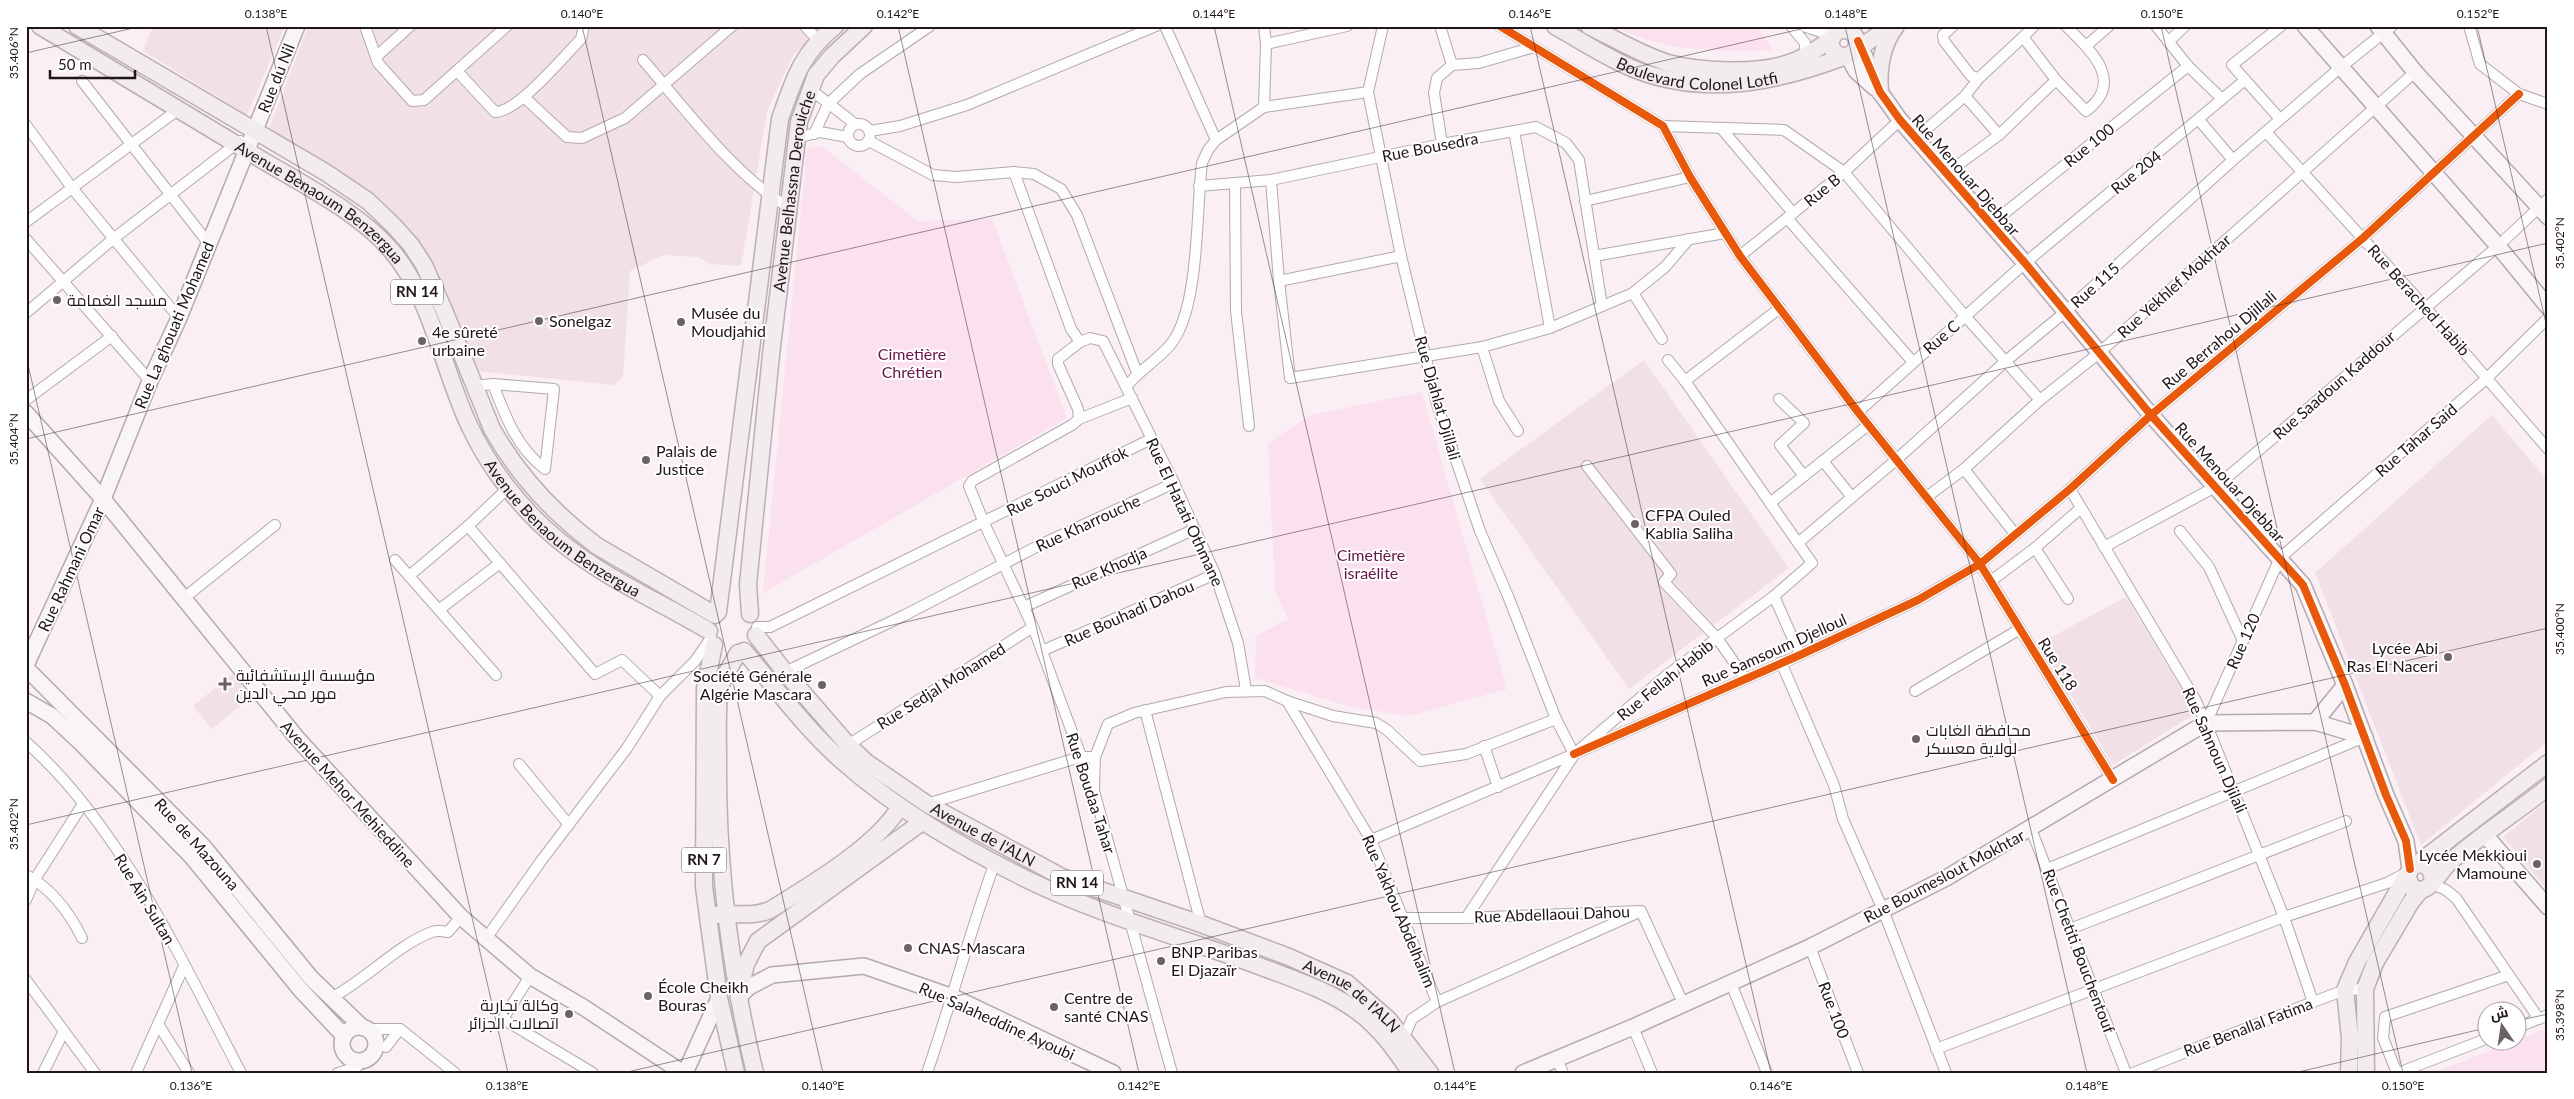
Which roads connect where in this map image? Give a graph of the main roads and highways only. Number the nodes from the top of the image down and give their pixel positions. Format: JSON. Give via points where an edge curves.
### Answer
{"nodes":[{"id":1,"x":40,"y":26,"type":"edge"},
{"id":2,"x":77,"y":26,"type":"edge"},
{"id":3,"x":835,"y":26,"type":"edge"},
{"id":4,"x":864,"y":26,"type":"edge"},
{"id":5,"x":1555,"y":26,"type":"edge"},
{"id":6,"x":1589,"y":26,"type":"edge"},
{"id":7,"x":1891,"y":26,"type":"edge"},
{"id":8,"x":1896,"y":26,"type":"edge"},
{"id":9,"x":1832,"y":37,"type":"junction"},
{"id":10,"x":1853,"y":44,"type":"edge"},
{"id":11,"x":1880,"y":92,"type":"road end"},
{"id":12,"x":716,"y":614,"type":"junction"},
{"id":13,"x":754,"y":625,"type":"junction"},
{"id":14,"x":711,"y":638,"type":"junction"},
{"id":15,"x":741,"y":652,"type":"junction"},
{"id":16,"x":2548,"y":763,"type":"edge"},
{"id":17,"x":2532,"y":776,"type":"junction"},
{"id":18,"x":2546,"y":788,"type":"edge"},
{"id":19,"x":900,"y":806,"type":"junction"},
{"id":20,"x":922,"y":822,"type":"junction"},
{"id":21,"x":2420,"y":873,"type":"junction"},
{"id":22,"x":726,"y":914,"type":"junction"},
{"id":23,"x":708,"y":921,"type":"junction"},
{"id":24,"x":738,"y":998,"type":"junction"},
{"id":25,"x":736,"y":1073,"type":"edge"},
{"id":26,"x":755,"y":1073,"type":"edge"},
{"id":27,"x":1411,"y":1073,"type":"edge"},
{"id":28,"x":1430,"y":1073,"type":"edge"},
{"id":29,"x":2350,"y":1073,"type":"edge"},
{"id":30,"x":2366,"y":1073,"type":"edge"}],
"edges":[{"from":1,"to":14,"type":"main road","name":"Avenue Benaoum Benzergua","number":"RN 14","via":[[306,186],[363,224],[392,250],[414,284],[469,425],[493,467],[528,512],[558,540]]},
{"from":2,"to":12,"type":"main road","name":"Avenue Benaoum Benzergua","number":"RN 14","via":[[325,172],[368,201],[411,245],[424,265],[502,448],[533,488],[597,546]]},
{"from":3,"to":12,"type":"main road","name":"Avenue Belhassna Derouiche","via":[[818,40],[799,67],[780,119]]},
{"from":4,"to":13,"type":"main road","name":"Avenue Belhassna Derouiche","via":[[816,75],[799,122],[748,584]]},
{"from":5,"to":10,"type":"main road","name":"Boulevard Colonel Lotfi","via":[[1629,67],[1677,81],[1710,85],[1772,80]]},
{"from":6,"to":9,"type":"main road","name":"Boulevard Colonel Lotfi","via":[[1644,54],[1693,67],[1752,69],[1778,66],[1805,56]]},
{"from":7,"to":10,"type":"main road","name":"Boulevard Colonel Lotfi"},
{"from":8,"to":11,"type":"main road","via":[[1882,53]]},
{"from":9,"to":10,"type":"main road","name":"Boulevard Colonel Lotfi","via":[[1841,30]]},
{"from":9,"to":10,"type":"main road","via":[[1831,46],[1835,53]]},
{"from":12,"to":13,"type":"main road","via":[[738,607]]},
{"from":12,"to":14,"type":"main road"},
{"from":13,"to":15,"type":"main road","via":[[752,645]]},
{"from":13,"to":28,"type":"main road","name":"Avenue de l'ALN","number":"RN 14","via":[[785,672],[848,745],[866,762],[926,804],[1045,870],[1289,957],[1346,984],[1389,1020]]},
{"from":14,"to":15,"type":"main road","via":[[729,654]]},
{"from":14,"to":23,"type":"main road","number":"RN 7","via":[[704,688],[704,887]]},
{"from":15,"to":19,"type":"main road","name":"Avenue de l'ALN","number":"RN 14","via":[[840,759]]},
{"from":15,"to":22,"type":"main road","number":"RN 7","via":[[719,693],[718,794]]},
{"from":16,"to":17,"type":"main road"},
{"from":17,"to":18,"type":"main road","via":[[2542,781]]},
{"from":17,"to":21,"type":"main road"},
{"from":18,"to":21,"type":"main road","via":[[2448,864]]},
{"from":19,"to":20,"type":"main road","name":"Avenue de l'ALN","number":"RN 14"},
{"from":19,"to":22,"type":"main road","via":[[886,825],[863,846],[770,910],[756,916]]},
{"from":20,"to":24,"type":"main road","via":[[758,941],[746,964]]},
{"from":20,"to":27,"type":"main road","name":"Avenue de l'ALN","number":"RN 14","via":[[1054,892],[1311,985],[1359,1012],[1381,1033]]},
{"from":21,"to":29,"type":"main road","via":[[2357,962],[2345,990]]},
{"from":21,"to":30,"type":"main road","via":[[2411,902],[2375,963],[2364,989]]},
{"from":22,"to":23,"type":"main road"},
{"from":22,"to":24,"type":"main road","number":"RN 7"},
{"from":23,"to":25,"type":"main road","number":"RN 7","via":[[719,998]]},
{"from":24,"to":26,"type":"main road","number":"RN 7"}]}
